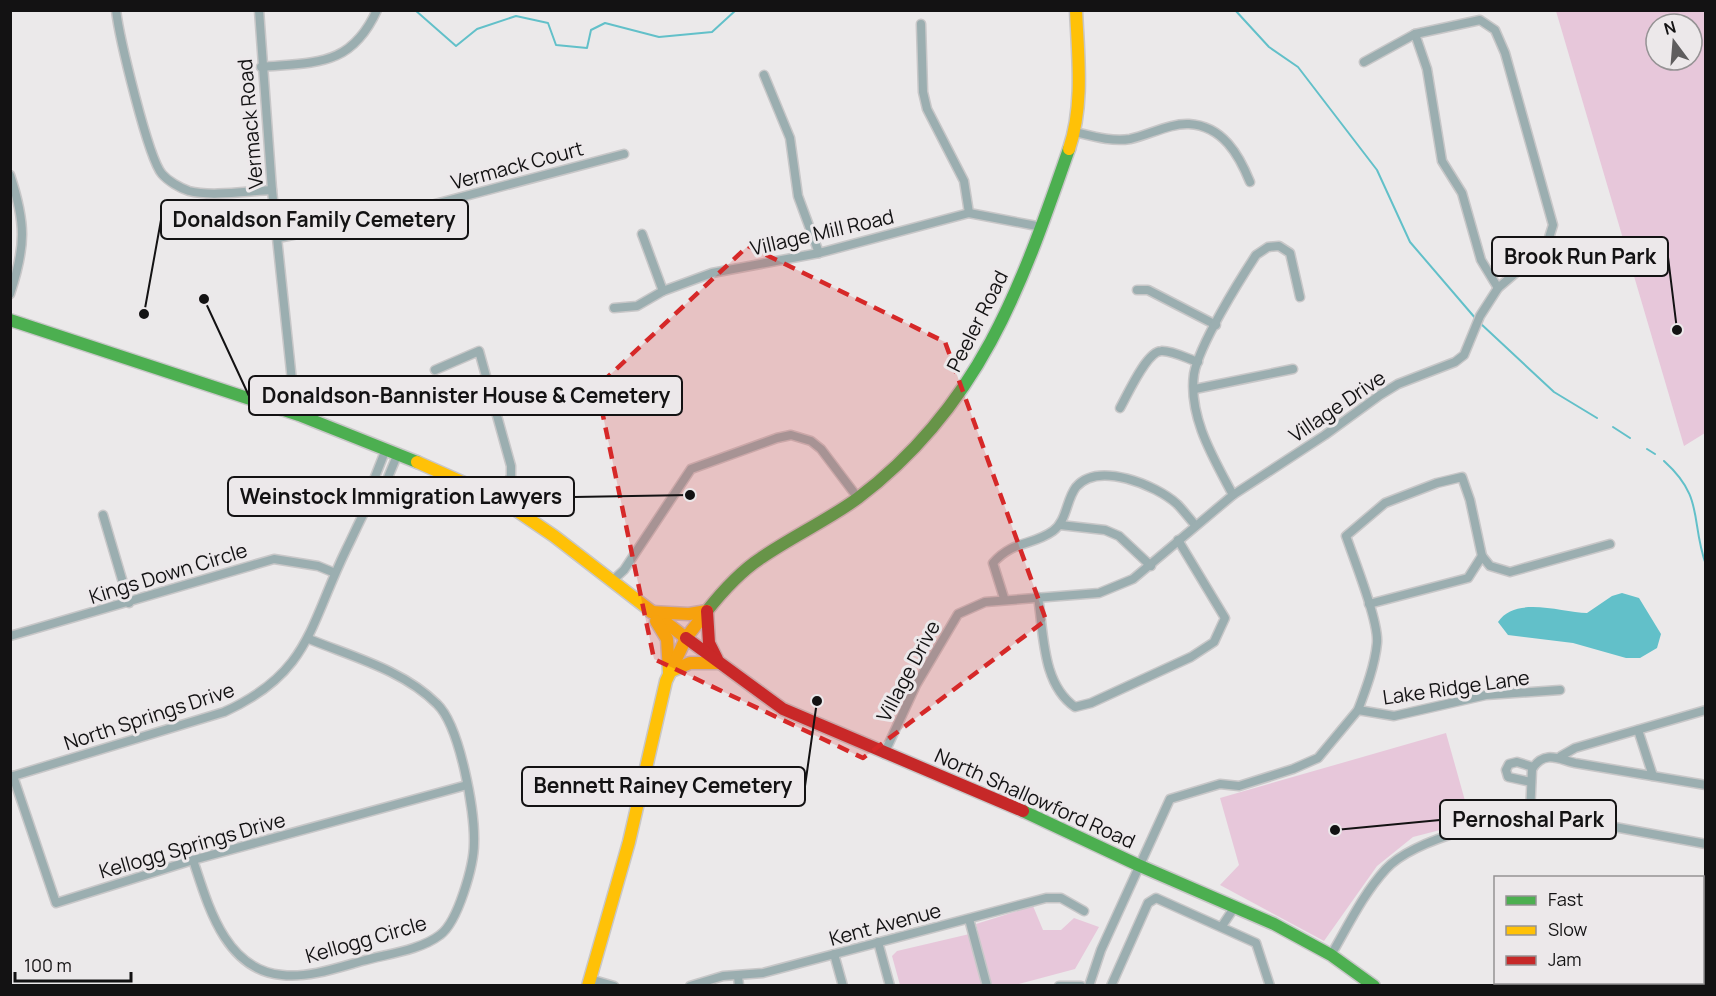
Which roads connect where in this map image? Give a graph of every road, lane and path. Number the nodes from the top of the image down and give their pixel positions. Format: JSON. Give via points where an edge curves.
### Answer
{"nodes":[{"id":1,"x":117,"y":10,"type":"edge"},
{"id":2,"x":260,"y":10,"type":"edge"},
{"id":3,"x":377,"y":10,"type":"edge"},
{"id":4,"x":1076,"y":10,"type":"edge"},
{"id":5,"x":921,"y":24,"type":"dead end"},
{"id":6,"x":1415,"y":34,"type":"junction"},
{"id":7,"x":1364,"y":62,"type":"dead end"},
{"id":8,"x":261,"y":67,"type":"junction"},
{"id":9,"x":764,"y":75,"type":"dead end"},
{"id":10,"x":1075,"y":132,"type":"junction"},
{"id":11,"x":624,"y":154,"type":"dead end"},
{"id":12,"x":10,"y":175,"type":"edge"},
{"id":13,"x":1250,"y":182,"type":"dead end"},
{"id":14,"x":272,"y":190,"type":"junction"},
{"id":15,"x":969,"y":213,"type":"junction"},
{"id":16,"x":1042,"y":227,"type":"junction"},
{"id":17,"x":642,"y":234,"type":"dead end"},
{"id":18,"x":278,"y":238,"type":"junction"},
{"id":19,"x":819,"y":253,"type":"junction"},
{"id":20,"x":1498,"y":288,"type":"junction"},
{"id":21,"x":1137,"y":290,"type":"dead end"},
{"id":22,"x":663,"y":291,"type":"junction"},
{"id":23,"x":10,"y":294,"type":"edge"},
{"id":24,"x":1300,"y":297,"type":"dead end"},
{"id":25,"x":614,"y":308,"type":"dead end"},
{"id":26,"x":10,"y":321,"type":"edge"},
{"id":27,"x":1216,"y":325,"type":"junction"},
{"id":28,"x":1198,"y":362,"type":"junction"},
{"id":29,"x":1293,"y":369,"type":"dead end"},
{"id":30,"x":435,"y":370,"type":"dead end"},
{"id":31,"x":1195,"y":389,"type":"junction"},
{"id":32,"x":1120,"y":408,"type":"dead end"},
{"id":33,"x":291,"y":412,"type":"junction"},
{"id":34,"x":386,"y":449,"type":"junction"},
{"id":35,"x":398,"y":454,"type":"junction"},
{"id":36,"x":1233,"y":495,"type":"junction"},
{"id":37,"x":498,"y":498,"type":"junction"},
{"id":38,"x":858,"y":498,"type":"junction"},
{"id":39,"x":368,"y":507,"type":"junction"},
{"id":40,"x":103,"y":515,"type":"dead end"},
{"id":41,"x":1060,"y":525,"type":"junction"},
{"id":42,"x":1195,"y":525,"type":"junction"},
{"id":43,"x":1178,"y":540,"type":"junction"},
{"id":44,"x":1610,"y":544,"type":"dead end"},
{"id":45,"x":1482,"y":556,"type":"junction"},
{"id":46,"x":1151,"y":566,"type":"junction"},
{"id":47,"x":334,"y":573,"type":"junction"},
{"id":48,"x":612,"y":581,"type":"junction"},
{"id":49,"x":1038,"y":597,"type":"junction"},
{"id":50,"x":1004,"y":598,"type":"junction"},
{"id":51,"x":129,"y":603,"type":"junction"},
{"id":52,"x":1369,"y":604,"type":"junction"},
{"id":53,"x":707,"y":611,"type":"junction"},
{"id":54,"x":651,"y":612,"type":"junction"},
{"id":55,"x":10,"y":636,"type":"edge"},
{"id":56,"x":686,"y":638,"type":"junction"},
{"id":57,"x":309,"y":639,"type":"junction"},
{"id":58,"x":719,"y":663,"type":"junction"},
{"id":59,"x":669,"y":672,"type":"junction"},
{"id":60,"x":1560,"y":690,"type":"dead end"},
{"id":61,"x":1358,"y":710,"type":"junction"},
{"id":62,"x":1706,"y":710,"type":"edge"},
{"id":63,"x":1638,"y":729,"type":"junction"},
{"id":64,"x":884,"y":753,"type":"junction"},
{"id":65,"x":1561,"y":756,"type":"junction"},
{"id":66,"x":1533,"y":768,"type":"junction"},
{"id":67,"x":1653,"y":776,"type":"junction"},
{"id":68,"x":12,"y":777,"type":"edge"},
{"id":69,"x":1531,"y":782,"type":"junction"},
{"id":70,"x":467,"y":785,"type":"junction"},
{"id":71,"x":1706,"y":785,"type":"edge"},
{"id":72,"x":1530,"y":815,"type":"junction"},
{"id":73,"x":1706,"y":844,"type":"edge"},
{"id":74,"x":193,"y":860,"type":"junction"},
{"id":75,"x":1138,"y":865,"type":"junction"},
{"id":76,"x":1234,"y":908,"type":"junction"},
{"id":77,"x":1084,"y":911,"type":"dead end"},
{"id":78,"x":969,"y":919,"type":"junction"},
{"id":79,"x":1222,"y":926,"type":"junction"},
{"id":80,"x":878,"y":942,"type":"junction"},
{"id":81,"x":834,"y":954,"type":"junction"},
{"id":82,"x":1331,"y":955,"type":"junction"},
{"id":83,"x":739,"y":981,"type":"edge"},
{"id":84,"x":589,"y":982,"type":"edge"},
{"id":85,"x":691,"y":985,"type":"edge"},
{"id":86,"x":614,"y":986,"type":"edge"},
{"id":87,"x":843,"y":986,"type":"edge"},
{"id":88,"x":890,"y":986,"type":"edge"},
{"id":89,"x":987,"y":986,"type":"edge"},
{"id":90,"x":1059,"y":986,"type":"edge"},
{"id":91,"x":1081,"y":986,"type":"edge"},
{"id":92,"x":1089,"y":986,"type":"edge"},
{"id":93,"x":1111,"y":986,"type":"edge"},
{"id":94,"x":1270,"y":986,"type":"edge"},
{"id":95,"x":1374,"y":986,"type":"edge"}],
"edges":[{"from":1,"to":14,"type":"street","via":[[136,98],[161,173],[196,192]]},
{"from":2,"to":8,"type":"street","name":"Vermack Road"},
{"from":3,"to":8,"type":"street","via":[[362,38],[342,55],[319,62]]},
{"from":4,"to":10,"type":"street","name":"Peeler Road","via":[[1079,85]]},
{"from":5,"to":15,"type":"street","via":[[925,101],[964,181]]},
{"from":6,"to":7,"type":"street","name":"Village Drive"},
{"from":6,"to":20,"type":"street","via":[[1427,69],[1442,161],[1462,194],[1481,260]]},
{"from":6,"to":20,"type":"street","name":"Village Drive","via":[[1480,20],[1495,30],[1509,63],[1553,225],[1539,253]]},
{"from":8,"to":14,"type":"street","name":"Vermack Road"},
{"from":9,"to":19,"type":"street","via":[[786,128],[798,196]]},
{"from":10,"to":13,"type":"street","via":[[1129,139],[1188,124],[1203,127],[1233,148]]},
{"from":10,"to":16,"type":"street","name":"Peeler Road"},
{"from":11,"to":18,"type":"street","name":"Vermack Court","via":[[401,213]]},
{"from":12,"to":23,"type":"street","via":[[22,221],[23,243]]},
{"from":14,"to":18,"type":"street","name":"Vermack Road"},
{"from":15,"to":16,"type":"street","name":"Village Mill Road"},
{"from":15,"to":19,"type":"street","name":"Village Mill Road"},
{"from":16,"to":38,"type":"street","name":"Peeler Road","via":[[1006,315],[968,383],[903,458]]},
{"from":17,"to":22,"type":"street"},
{"from":18,"to":33,"type":"street","name":"Vermack Road","via":[[294,400]]},
{"from":19,"to":22,"type":"street","name":"Village Mill Road","via":[[712,273]]},
{"from":20,"to":36,"type":"street","name":"Village Drive","via":[[1464,355],[1398,384]]},
{"from":21,"to":27,"type":"street","via":[[1148,290]]},
{"from":22,"to":25,"type":"street","name":"Village Mill Road","via":[[637,306]]},
{"from":24,"to":27,"type":"street","via":[[1290,253],[1279,246],[1268,247],[1256,255]]},
{"from":26,"to":33,"type":"street","name":"North Shallowford Road"},
{"from":27,"to":28,"type":"street"},
{"from":28,"to":31,"type":"street"},
{"from":28,"to":32,"type":"street","via":[[1161,351],[1153,354]]},
{"from":29,"to":31,"type":"street"},
{"from":30,"to":37,"type":"street","via":[[479,351],[511,466],[511,476]]},
{"from":31,"to":36,"type":"street","via":[[1196,412],[1208,447]]},
{"from":33,"to":34,"type":"street","name":"North Shallowford Road"},
{"from":34,"to":35,"type":"street","name":"North Shallowford Road"},
{"from":34,"to":39,"type":"street","name":"North Springs Drive","via":[[370,488]]},
{"from":35,"to":37,"type":"street","name":"North Shallowford Road"},
{"from":35,"to":39,"type":"street","name":"North Springs Drive","via":[[381,492]]},
{"from":36,"to":42,"type":"street","name":"Village Drive"},
{"from":37,"to":48,"type":"street","name":"North Shallowford Road"},
{"from":38,"to":48,"type":"street","via":[[821,449],[802,436],[777,438],[703,462],[684,476],[630,561]]},
{"from":38,"to":53,"type":"street","name":"Peeler Road","via":[[759,559]]},
{"from":39,"to":47,"type":"street","name":"North Springs Drive"},
{"from":40,"to":51,"type":"street"},
{"from":41,"to":42,"type":"street","via":[[1076,487],[1090,478],[1109,474],[1131,480],[1176,503]]},
{"from":41,"to":46,"type":"street","via":[[1105,530],[1119,536]]},
{"from":41,"to":50,"type":"street","via":[[1005,550],[993,563]]},
{"from":42,"to":43,"type":"street","name":"Village Drive"},
{"from":43,"to":46,"type":"street","name":"Village Drive"},
{"from":43,"to":49,"type":"street","via":[[1225,618],[1214,642],[1191,657],[1091,703],[1075,707],[1063,699],[1052,680]]},
{"from":44,"to":45,"type":"street","via":[[1510,572],[1490,566]]},
{"from":45,"to":52,"type":"street","via":[[1468,578]]},
{"from":45,"to":52,"type":"street","name":"Lake Ridge Lane","via":[[1462,477],[1385,503],[1346,536]]},
{"from":46,"to":49,"type":"street","name":"Village Drive","via":[[1133,579],[1099,593]]},
{"from":47,"to":51,"type":"street","name":"Kings Down Circle","via":[[318,566],[274,559]]},
{"from":47,"to":57,"type":"street","name":"North Springs Drive"},
{"from":48,"to":54,"type":"street","name":"North Shallowford Road"},
{"from":49,"to":50,"type":"street","name":"Village Drive"},
{"from":50,"to":64,"type":"street","name":"Village Drive","via":[[958,614],[916,685]]},
{"from":51,"to":55,"type":"street","name":"Kings Down Circle"},
{"from":52,"to":61,"type":"street","name":"Lake Ridge Lane","via":[[1378,641]]},
{"from":53,"to":54,"type":"street"},
{"from":53,"to":56,"type":"street","name":"Peeler Road"},
{"from":53,"to":58,"type":"street","via":[[709,644]]},
{"from":54,"to":56,"type":"street","name":"North Shallowford Road"},
{"from":54,"to":59,"type":"street","via":[[667,639]]},
{"from":56,"to":58,"type":"street","name":"North Shallowford Road"},
{"from":56,"to":59,"type":"street","name":"Peeler Road"},
{"from":57,"to":68,"type":"street","name":"North Springs Drive","via":[[283,676],[249,701],[225,712]]},
{"from":57,"to":70,"type":"street","name":"Kellogg Circle","via":[[413,683],[440,706],[462,758]]},
{"from":58,"to":59,"type":"street","via":[[690,663]]},
{"from":58,"to":64,"type":"street","name":"North Shallowford Road","via":[[783,710]]},
{"from":59,"to":84,"type":"street","via":[[629,842]]},
{"from":60,"to":61,"type":"street","name":"Lake Ridge Lane","via":[[1486,695],[1394,716]]},
{"from":61,"to":75,"type":"street","name":"Lake Ridge Lane","via":[[1318,758],[1239,786],[1220,784],[1170,799]]},
{"from":62,"to":63,"type":"street"},
{"from":63,"to":65,"type":"street"},
{"from":63,"to":67,"type":"street"},
{"from":64,"to":75,"type":"street","name":"North Shallowford Road","via":[[1052,823]]},
{"from":65,"to":66,"type":"street","via":[[1541,760]]},
{"from":65,"to":67,"type":"street","via":[[1575,763]]},
{"from":66,"to":69,"type":"street"},
{"from":66,"to":69,"type":"street","via":[[1517,762],[1509,764],[1506,770],[1508,777]]},
{"from":67,"to":71,"type":"street"},
{"from":68,"to":74,"type":"street","name":"Kellogg Springs Drive","via":[[56,903]]},
{"from":69,"to":72,"type":"street"},
{"from":70,"to":74,"type":"street","name":"Kellogg Springs Drive"},
{"from":70,"to":74,"type":"street","name":"Kellogg Circle","via":[[474,844],[460,902],[440,935],[398,951],[303,975],[259,969],[232,950],[211,914]]},
{"from":72,"to":73,"type":"street","via":[[1585,820]]},
{"from":72,"to":82,"type":"street","via":[[1412,849],[1375,883]]},
{"from":75,"to":76,"type":"street","name":"North Shallowford Road"},
{"from":75,"to":92,"type":"street","name":"Lake Ridge Lane"},
{"from":76,"to":79,"type":"street"},
{"from":76,"to":82,"type":"street","name":"North Shallowford Road","via":[[1274,924]]},
{"from":77,"to":78,"type":"street","name":"Kent Avenue","via":[[1054,897]]},
{"from":78,"to":80,"type":"street","name":"Kent Avenue"},
{"from":78,"to":89,"type":"street"},
{"from":79,"to":93,"type":"street","via":[[1156,898],[1148,903]]},
{"from":79,"to":94,"type":"street","via":[[1256,943]]},
{"from":80,"to":81,"type":"street","name":"Kent Avenue"},
{"from":80,"to":88,"type":"street"},
{"from":81,"to":83,"type":"street","name":"Kent Avenue"},
{"from":81,"to":87,"type":"street"},
{"from":82,"to":95,"type":"street","name":"North Shallowford Road"},
{"from":83,"to":85,"type":"street","name":"Kent Avenue","via":[[723,976]]},
{"from":84,"to":86,"type":"street"},
{"from":90,"to":91,"type":"street"}]}
